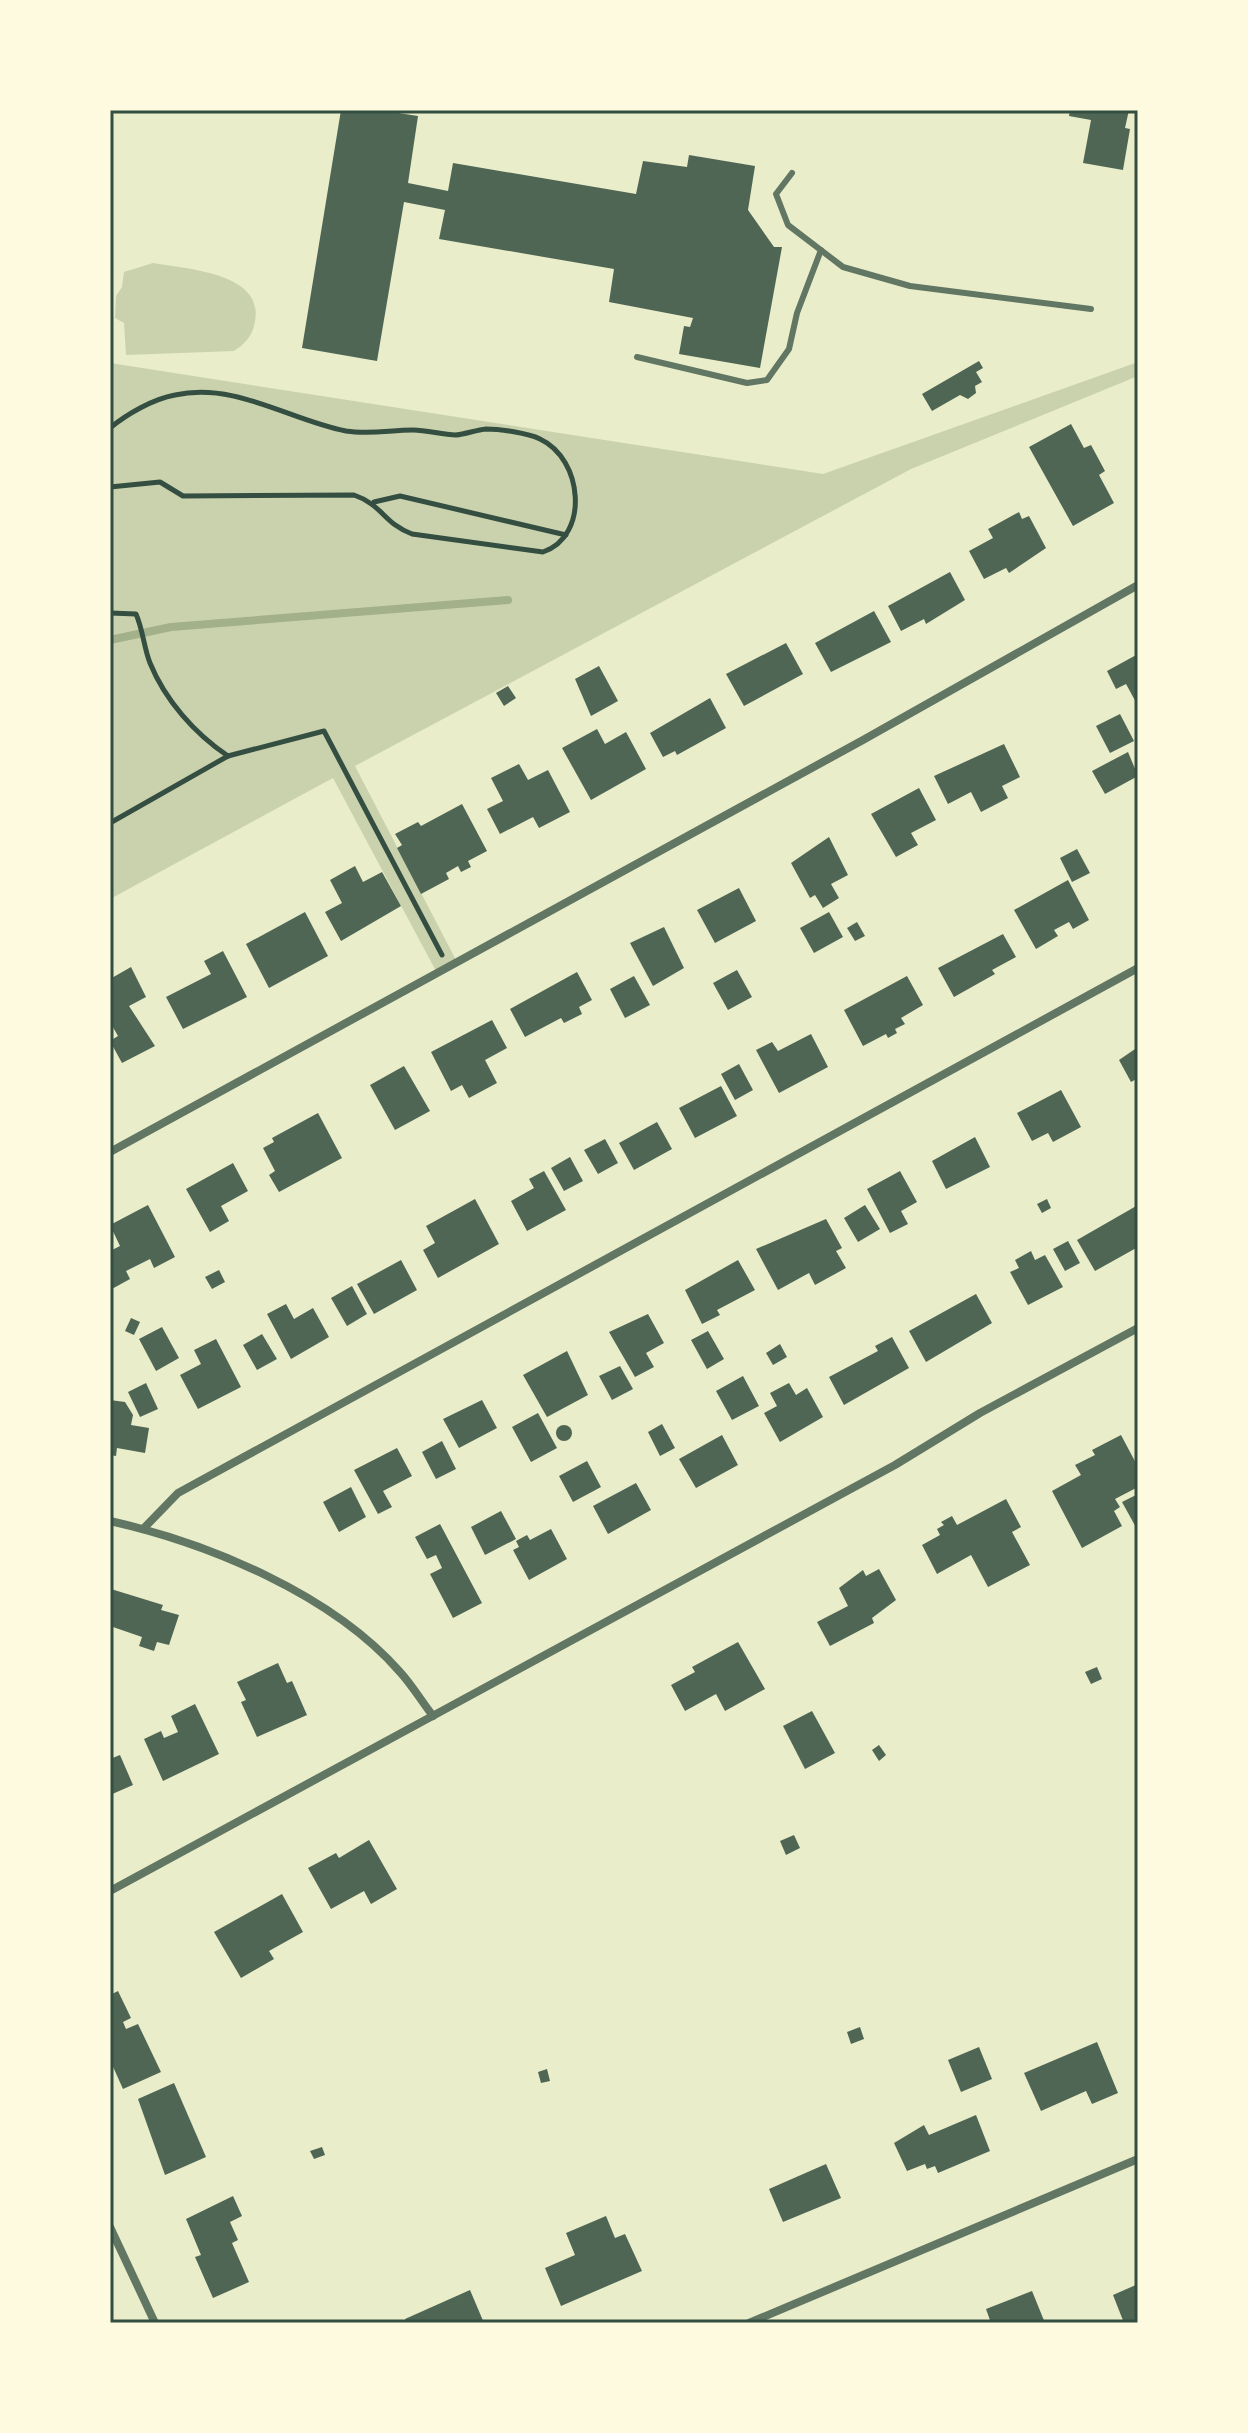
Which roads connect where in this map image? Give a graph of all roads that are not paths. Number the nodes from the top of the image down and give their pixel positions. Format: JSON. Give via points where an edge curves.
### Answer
{"nodes":[{"id":1,"x":792,"y":173,"type":"dead end"},
{"id":2,"x":821,"y":250,"type":"junction"},
{"id":3,"x":1091,"y":309,"type":"dead end"},
{"id":4,"x":637,"y":357,"type":"dead end"},
{"id":5,"x":1138,"y":585,"type":"edge"},
{"id":6,"x":1138,"y":968,"type":"edge"},
{"id":7,"x":110,"y":1152,"type":"edge"},
{"id":8,"x":1138,"y":1328,"type":"edge"},
{"id":9,"x":110,"y":1521,"type":"edge"},
{"id":10,"x":144,"y":1528,"type":"junction"},
{"id":11,"x":433,"y":1716,"type":"junction"},
{"id":12,"x":110,"y":1891,"type":"edge"},
{"id":13,"x":1138,"y":2159,"type":"edge"},
{"id":14,"x":110,"y":2227,"type":"edge"},
{"id":15,"x":155,"y":2323,"type":"edge"},
{"id":16,"x":749,"y":2323,"type":"edge"}],
"edges":[{"from":1,"to":2,"type":"lane","via":[[776,194],[788,225]]},
{"from":2,"to":3,"type":"lane","via":[[843,267],[910,286]]},
{"from":2,"to":4,"type":"lane","via":[[789,349],[767,380],[747,383]]},
{"from":5,"to":7,"type":"street"},
{"from":6,"to":10,"type":"street","via":[[178,1493]]},
{"from":8,"to":11,"type":"street"},
{"from":9,"to":10,"type":"street"},
{"from":10,"to":11,"type":"street","via":[[226,1556],[338,1620],[401,1672]]},
{"from":11,"to":12,"type":"street"},
{"from":13,"to":16,"type":"street"},
{"from":14,"to":15,"type":"street"}]}
